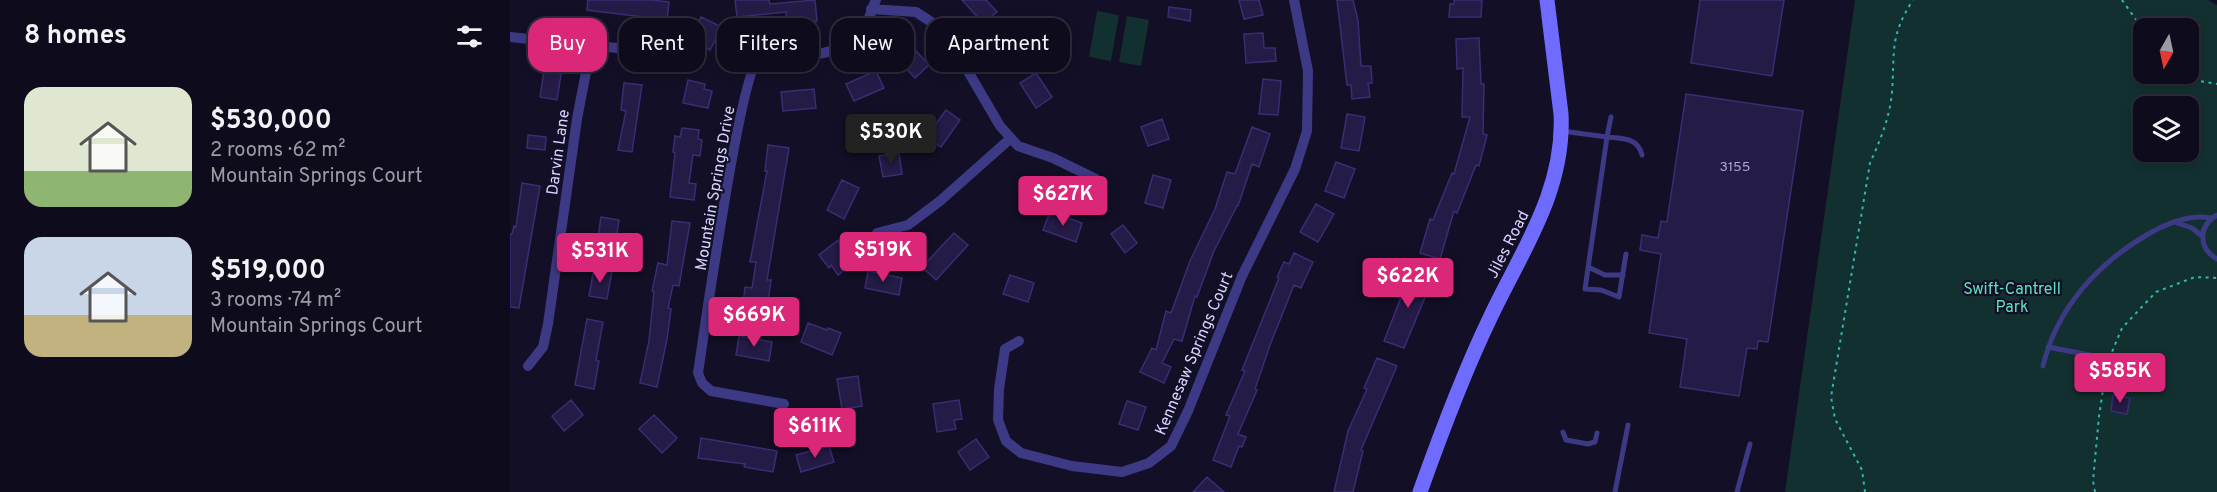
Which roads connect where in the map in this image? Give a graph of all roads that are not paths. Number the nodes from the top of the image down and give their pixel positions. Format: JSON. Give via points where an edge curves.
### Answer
{"nodes":[{"id":1,"x":1294,"y":0,"type":"edge"},
{"id":2,"x":1547,"y":0,"type":"edge"},
{"id":3,"x":874,"y":4,"type":"edge"},
{"id":4,"x":510,"y":37,"type":"edge"},
{"id":5,"x":528,"y":39,"type":"edge"},
{"id":6,"x":586,"y":72,"type":"edge"},
{"id":7,"x":1611,"y":117,"type":"dead end"},
{"id":8,"x":1562,"y":130,"type":"junction"},
{"id":9,"x":1607,"y":137,"type":"junction"},
{"id":10,"x":1011,"y":138,"type":"junction"},
{"id":11,"x":1642,"y":155,"type":"dead end"},
{"id":12,"x":1096,"y":180,"type":"dead end"},
{"id":13,"x":2215,"y":215,"type":"edge"},
{"id":14,"x":2173,"y":223,"type":"junction"},
{"id":15,"x":877,"y":233,"type":"dead end"},
{"id":16,"x":2202,"y":236,"type":"junction"},
{"id":17,"x":1626,"y":254,"type":"dead end"},
{"id":18,"x":2217,"y":259,"type":"edge"},
{"id":19,"x":1588,"y":267,"type":"junction"},
{"id":20,"x":1623,"y":275,"type":"junction"},
{"id":21,"x":1018,"y":341,"type":"dead end"},
{"id":22,"x":2048,"y":347,"type":"junction"},
{"id":23,"x":2090,"y":355,"type":"dead end"},
{"id":24,"x":528,"y":366,"type":"dead end"},
{"id":25,"x":2043,"y":366,"type":"dead end"},
{"id":26,"x":784,"y":404,"type":"dead end"},
{"id":27,"x":1628,"y":424,"type":"dead end"},
{"id":28,"x":1563,"y":432,"type":"dead end"},
{"id":29,"x":1598,"y":433,"type":"dead end"},
{"id":30,"x":1750,"y":444,"type":"dead end"},
{"id":31,"x":1420,"y":492,"type":"edge"},
{"id":32,"x":1616,"y":492,"type":"edge"},
{"id":33,"x":1737,"y":492,"type":"edge"}],
"edges":[{"from":1,"to":21,"type":"street","name":"Kennesaw Springs Court","via":[[1308,70],[1307,131],[1295,169],[1242,276],[1171,446],[1149,463],[1122,472],[1072,466],[1021,453],[1006,441],[998,420],[1005,349]]},
{"from":2,"to":8,"type":"street","name":"Jiles Road"},
{"from":3,"to":10,"type":"street","via":[[916,12],[936,25]]},
{"from":3,"to":26,"type":"street","name":"Mountain Springs Drive","via":[[865,24],[847,45],[811,57],[768,55],[758,61],[751,71],[739,121],[698,373],[711,391]]},
{"from":4,"to":5,"type":"street"},
{"from":6,"to":24,"type":"street","name":"Darvin Lane","via":[[548,324],[543,347]]},
{"from":7,"to":9,"type":"lane"},
{"from":8,"to":9,"type":"lane"},
{"from":8,"to":31,"type":"street","name":"Jiles Road","via":[[1558,169],[1545,207],[1477,346]]},
{"from":9,"to":11,"type":"lane","via":[[1634,142]]},
{"from":9,"to":19,"type":"lane"},
{"from":10,"to":12,"type":"street","via":[[1018,146]]},
{"from":10,"to":15,"type":"street","via":[[908,225]]},
{"from":13,"to":14,"type":"lane"},
{"from":13,"to":16,"type":"lane"},
{"from":14,"to":16,"type":"lane","via":[[2186,225]]},
{"from":14,"to":22,"type":"lane","via":[[2134,242],[2095,274],[2063,315]]},
{"from":16,"to":18,"type":"lane","via":[[2205,249]]},
{"from":17,"to":20,"type":"lane"},
{"from":19,"to":20,"type":"lane","via":[[1605,275]]},
{"from":19,"to":20,"type":"lane","via":[[1585,289],[1619,297]]},
{"from":22,"to":23,"type":"lane"},
{"from":22,"to":25,"type":"lane"},
{"from":27,"to":32,"type":"lane"},
{"from":28,"to":29,"type":"lane","via":[[1566,440],[1588,444],[1595,442]]},
{"from":30,"to":33,"type":"lane"}]}
